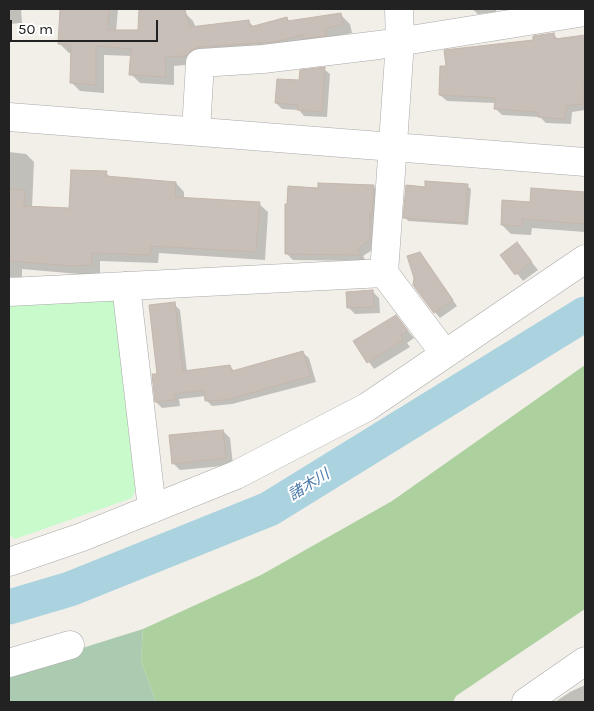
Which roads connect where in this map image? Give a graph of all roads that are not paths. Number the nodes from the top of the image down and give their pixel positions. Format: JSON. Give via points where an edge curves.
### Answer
{"nodes":[{"id":1,"x":399,"y":9,"type":"edge"},
{"id":2,"x":585,"y":12,"type":"edge"},
{"id":3,"x":400,"y":42,"type":"junction"},
{"id":4,"x":9,"y":118,"type":"edge"},
{"id":5,"x":196,"y":131,"type":"junction"},
{"id":6,"x":393,"y":146,"type":"junction"},
{"id":7,"x":585,"y":162,"type":"edge"},
{"id":8,"x":585,"y":259,"type":"edge"},
{"id":9,"x":384,"y":273,"type":"junction"},
{"id":10,"x":126,"y":286,"type":"junction"},
{"id":11,"x":9,"y":292,"type":"edge"},
{"id":12,"x":445,"y":354,"type":"junction"},
{"id":13,"x":152,"y":509,"type":"junction"},
{"id":14,"x":9,"y":562,"type":"edge"},
{"id":15,"x":70,"y":646,"type":"dead end"},
{"id":16,"x":585,"y":661,"type":"edge"},
{"id":17,"x":9,"y":663,"type":"edge"},
{"id":18,"x":526,"y":702,"type":"edge"}],
"edges":[{"from":1,"to":3,"type":"street"},
{"from":2,"to":3,"type":"street"},
{"from":3,"to":5,"type":"street","via":[[264,60],[200,63]]},
{"from":3,"to":6,"type":"street"},
{"from":4,"to":5,"type":"street"},
{"from":5,"to":6,"type":"street"},
{"from":6,"to":7,"type":"street"},
{"from":6,"to":9,"type":"street"},
{"from":8,"to":12,"type":"street"},
{"from":9,"to":10,"type":"street"},
{"from":9,"to":12,"type":"street"},
{"from":10,"to":11,"type":"street"},
{"from":10,"to":13,"type":"street"},
{"from":12,"to":13,"type":"street","via":[[367,407],[236,475]]},
{"from":13,"to":14,"type":"street"},
{"from":15,"to":17,"type":"street"},
{"from":16,"to":18,"type":"street"}]}
